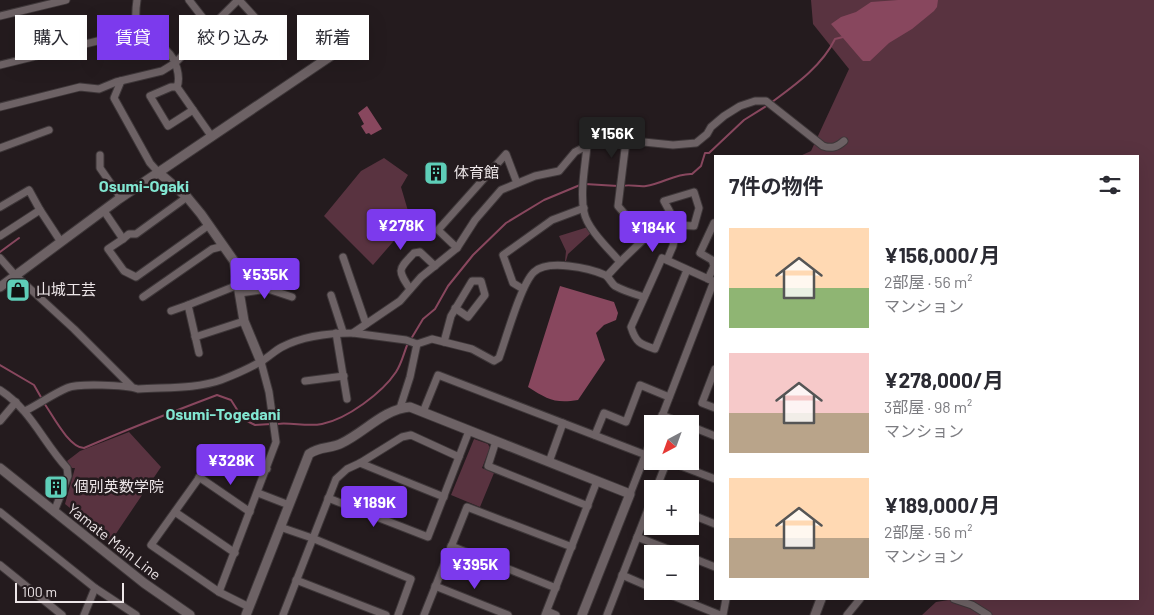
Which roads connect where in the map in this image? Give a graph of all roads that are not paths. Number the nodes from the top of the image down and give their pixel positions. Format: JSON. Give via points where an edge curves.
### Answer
{"nodes":[{"id":1,"x":66,"y":0,"type":"edge"},
{"id":2,"x":137,"y":0,"type":"edge"},
{"id":3,"x":189,"y":0,"type":"edge"},
{"id":4,"x":238,"y":0,"type":"edge"},
{"id":5,"x":135,"y":15,"type":"edge"},
{"id":6,"x":201,"y":15,"type":"edge"},
{"id":7,"x":222,"y":15,"type":"edge"},
{"id":8,"x":252,"y":15,"type":"edge"},
{"id":9,"x":0,"y":16,"type":"edge"},
{"id":10,"x":97,"y":41,"type":"edge"},
{"id":11,"x":169,"y":54,"type":"edge"},
{"id":12,"x":179,"y":58,"type":"edge"},
{"id":13,"x":325,"y":60,"type":"edge"},
{"id":14,"x":174,"y":63,"type":"junction"},
{"id":15,"x":0,"y":65,"type":"edge"},
{"id":16,"x":121,"y":81,"type":"junction"},
{"id":17,"x":177,"y":87,"type":"junction"},
{"id":18,"x":0,"y":107,"type":"edge"},
{"id":19,"x":193,"y":110,"type":"junction"},
{"id":20,"x":49,"y":130,"type":"dead end"},
{"id":21,"x":212,"y":137,"type":"junction"},
{"id":22,"x":626,"y":141,"type":"junction"},
{"id":23,"x":844,"y":141,"type":"dead end"},
{"id":24,"x":587,"y":146,"type":"junction"},
{"id":25,"x":0,"y":148,"type":"edge"},
{"id":26,"x":100,"y":155,"type":"dead end"},
{"id":27,"x":159,"y":173,"type":"junction"},
{"id":28,"x":516,"y":183,"type":"junction"},
{"id":29,"x":187,"y":197,"type":"junction"},
{"id":30,"x":121,"y":198,"type":"junction"},
{"id":31,"x":0,"y":207,"type":"edge"},
{"id":32,"x":584,"y":208,"type":"junction"},
{"id":33,"x":40,"y":210,"type":"junction"},
{"id":34,"x":104,"y":211,"type":"junction"},
{"id":35,"x":714,"y":223,"type":"edge"},
{"id":36,"x":209,"y":225,"type":"junction"},
{"id":37,"x":677,"y":225,"type":"junction"},
{"id":38,"x":0,"y":236,"type":"edge"},
{"id":39,"x":123,"y":239,"type":"junction"},
{"id":40,"x":61,"y":242,"type":"junction"},
{"id":41,"x":224,"y":246,"type":"junction"},
{"id":42,"x":457,"y":248,"type":"junction"},
{"id":43,"x":343,"y":256,"type":"dead end"},
{"id":44,"x":0,"y":258,"type":"edge"},
{"id":45,"x":667,"y":260,"type":"junction"},
{"id":46,"x":620,"y":262,"type":"junction"},
{"id":47,"x":435,"y":266,"type":"junction"},
{"id":48,"x":714,"y":266,"type":"edge"},
{"id":49,"x":714,"y":266,"type":"edge"},
{"id":50,"x":687,"y":270,"type":"junction"},
{"id":51,"x":15,"y":275,"type":"junction"},
{"id":52,"x":607,"y":276,"type":"junction"},
{"id":53,"x":712,"y":281,"type":"edge"},
{"id":54,"x":0,"y":287,"type":"edge"},
{"id":55,"x":239,"y":289,"type":"junction"},
{"id":56,"x":410,"y":289,"type":"junction"},
{"id":57,"x":523,"y":289,"type":"junction"},
{"id":58,"x":332,"y":295,"type":"dead end"},
{"id":59,"x":143,"y":297,"type":"dead end"},
{"id":60,"x":292,"y":297,"type":"dead end"},
{"id":61,"x":644,"y":297,"type":"junction"},
{"id":62,"x":188,"y":305,"type":"junction"},
{"id":63,"x":456,"y":308,"type":"junction"},
{"id":64,"x":171,"y":311,"type":"dead end"},
{"id":65,"x":244,"y":321,"type":"junction"},
{"id":66,"x":366,"y":324,"type":"junction"},
{"id":67,"x":340,"y":333,"type":"junction"},
{"id":68,"x":353,"y":333,"type":"junction"},
{"id":69,"x":195,"y":337,"type":"junction"},
{"id":70,"x":412,"y":342,"type":"junction"},
{"id":71,"x":444,"y":342,"type":"junction"},
{"id":72,"x":199,"y":353,"type":"dead end"},
{"id":73,"x":261,"y":362,"type":"junction"},
{"id":74,"x":714,"y":372,"type":"edge"},
{"id":75,"x":344,"y":376,"type":"junction"},
{"id":76,"x":305,"y":381,"type":"dead end"},
{"id":77,"x":131,"y":386,"type":"junction"},
{"id":78,"x":0,"y":390,"type":"edge"},
{"id":79,"x":669,"y":396,"type":"junction"},
{"id":80,"x":347,"y":399,"type":"dead end"},
{"id":81,"x":16,"y":402,"type":"junction"},
{"id":82,"x":400,"y":408,"type":"junction"},
{"id":83,"x":714,"y":408,"type":"edge"},
{"id":84,"x":25,"y":411,"type":"junction"},
{"id":85,"x":423,"y":412,"type":"junction"},
{"id":86,"x":662,"y":415,"type":"edge"},
{"id":87,"x":0,"y":421,"type":"edge"},
{"id":88,"x":563,"y":422,"type":"junction"},
{"id":89,"x":699,"y":430,"type":"edge"},
{"id":90,"x":470,"y":431,"type":"junction"},
{"id":91,"x":595,"y":435,"type":"junction"},
{"id":92,"x":714,"y":436,"type":"edge"},
{"id":93,"x":496,"y":441,"type":"junction"},
{"id":94,"x":644,"y":454,"type":"edge"},
{"id":95,"x":459,"y":457,"type":"junction"},
{"id":96,"x":644,"y":460,"type":"edge"},
{"id":97,"x":549,"y":462,"type":"junction"},
{"id":98,"x":360,"y":463,"type":"junction"},
{"id":99,"x":267,"y":469,"type":"junction"},
{"id":100,"x":692,"y":470,"type":"edge"},
{"id":101,"x":1,"y":472,"type":"edge"},
{"id":102,"x":199,"y":478,"type":"junction"},
{"id":103,"x":714,"y":479,"type":"edge"},
{"id":104,"x":597,"y":480,"type":"junction"},
{"id":105,"x":258,"y":493,"type":"junction"},
{"id":106,"x":630,"y":494,"type":"junction"},
{"id":107,"x":328,"y":498,"type":"junction"},
{"id":108,"x":444,"y":498,"type":"junction"},
{"id":109,"x":289,"y":505,"type":"junction"},
{"id":110,"x":588,"y":506,"type":"junction"},
{"id":111,"x":0,"y":512,"type":"edge"},
{"id":112,"x":54,"y":512,"type":"junction"},
{"id":113,"x":175,"y":512,"type":"junction"},
{"id":114,"x":250,"y":512,"type":"junction"},
{"id":115,"x":699,"y":518,"type":"edge"},
{"id":116,"x":644,"y":521,"type":"edge"},
{"id":117,"x":714,"y":524,"type":"edge"},
{"id":118,"x":280,"y":527,"type":"junction"},
{"id":119,"x":638,"y":537,"type":"junction"},
{"id":120,"x":312,"y":538,"type":"junction"},
{"id":121,"x":658,"y":545,"type":"edge"},
{"id":122,"x":451,"y":546,"type":"junction"},
{"id":123,"x":572,"y":547,"type":"junction"},
{"id":124,"x":234,"y":553,"type":"junction"},
{"id":125,"x":699,"y":561,"type":"edge"},
{"id":126,"x":0,"y":566,"type":"edge"},
{"id":127,"x":714,"y":567,"type":"edge"},
{"id":128,"x":622,"y":575,"type":"junction"},
{"id":129,"x":296,"y":580,"type":"junction"},
{"id":130,"x":644,"y":585,"type":"edge"},
{"id":131,"x":435,"y":586,"type":"junction"},
{"id":132,"x":96,"y":588,"type":"junction"},
{"id":133,"x":556,"y":588,"type":"junction"},
{"id":134,"x":219,"y":592,"type":"junction"},
{"id":135,"x":684,"y":600,"type":"edge"},
{"id":136,"x":726,"y":600,"type":"edge"},
{"id":137,"x":821,"y":600,"type":"edge"},
{"id":138,"x":858,"y":600,"type":"edge"},
{"id":139,"x":957,"y":600,"type":"edge"},
{"id":140,"x":248,"y":611,"type":"edge"},
{"id":141,"x":546,"y":613,"type":"edge"},
{"id":142,"x":62,"y":615,"type":"edge"},
{"id":143,"x":84,"y":615,"type":"edge"},
{"id":144,"x":136,"y":615,"type":"edge"},
{"id":145,"x":190,"y":615,"type":"edge"},
{"id":146,"x":283,"y":615,"type":"edge"},
{"id":147,"x":386,"y":615,"type":"edge"},
{"id":148,"x":398,"y":615,"type":"edge"},
{"id":149,"x":424,"y":615,"type":"edge"},
{"id":150,"x":508,"y":615,"type":"edge"},
{"id":151,"x":556,"y":615,"type":"edge"},
{"id":152,"x":582,"y":615,"type":"edge"},
{"id":153,"x":608,"y":615,"type":"edge"},
{"id":154,"x":722,"y":615,"type":"edge"},
{"id":155,"x":815,"y":615,"type":"edge"},
{"id":156,"x":847,"y":615,"type":"edge"},
{"id":157,"x":988,"y":615,"type":"edge"}],
"edges":[{"from":1,"to":9,"type":"street"},
{"from":2,"to":5,"type":"street"},
{"from":3,"to":6,"type":"street"},
{"from":4,"to":7,"type":"street"},
{"from":4,"to":8,"type":"street"},
{"from":10,"to":15,"type":"street"},
{"from":11,"to":14,"type":"street"},
{"from":12,"to":14,"type":"street"},
{"from":13,"to":21,"type":"street"},
{"from":14,"to":16,"type":"street","via":[[162,70]]},
{"from":14,"to":17,"type":"street","via":[[178,72]]},
{"from":16,"to":18,"type":"street","via":[[98,89],[80,87]]},
{"from":16,"to":27,"type":"street","via":[[114,98],[150,163]]},
{"from":17,"to":19,"type":"street"},
{"from":17,"to":19,"type":"street","via":[[150,96],[168,126]]},
{"from":19,"to":21,"type":"street"},
{"from":20,"to":25,"type":"street"},
{"from":21,"to":27,"type":"street"},
{"from":22,"to":23,"type":"street","via":[[696,143],[724,116],[755,100],[766,101],[823,146],[836,147]]},
{"from":22,"to":24,"type":"street","via":[[600,139]]},
{"from":22,"to":46,"type":"street","via":[[618,206],[645,238]]},
{"from":24,"to":28,"type":"street","via":[[575,152],[559,171]]},
{"from":24,"to":32,"type":"street"},
{"from":26,"to":30,"type":"street","via":[[100,168]]},
{"from":27,"to":29,"type":"street"},
{"from":27,"to":30,"type":"street"},
{"from":28,"to":42,"type":"street","via":[[501,190],[475,220]]},
{"from":28,"to":42,"type":"street","via":[[506,154],[438,230]]},
{"from":29,"to":36,"type":"street"},
{"from":29,"to":39,"type":"street","via":[[136,234],[129,234]]},
{"from":30,"to":34,"type":"street"},
{"from":31,"to":33,"type":"street","via":[[29,190]]},
{"from":32,"to":46,"type":"street","via":[[590,225]]},
{"from":32,"to":57,"type":"street","via":[[552,220],[503,255],[513,283]]},
{"from":33,"to":38,"type":"street"},
{"from":33,"to":40,"type":"street"},
{"from":34,"to":39,"type":"street"},
{"from":34,"to":40,"type":"street"},
{"from":35,"to":48,"type":"street","via":[[700,253],[712,260]]},
{"from":36,"to":39,"type":"street","via":[[136,277],[124,271],[108,249]]},
{"from":36,"to":41,"type":"street"},
{"from":37,"to":37,"type":"street","via":[[694,226],[700,208],[694,192],[664,201]]},
{"from":37,"to":45,"type":"street"},
{"from":40,"to":51,"type":"street"},
{"from":41,"to":55,"type":"street","via":[[234,261]]},
{"from":41,"to":59,"type":"street","via":[[212,249]]},
{"from":42,"to":47,"type":"street"},
{"from":43,"to":66,"type":"street"},
{"from":44,"to":51,"type":"street"},
{"from":45,"to":50,"type":"street"},
{"from":45,"to":61,"type":"street","via":[[662,258]]},
{"from":46,"to":52,"type":"street"},
{"from":47,"to":56,"type":"street"},
{"from":47,"to":56,"type":"street","via":[[420,252],[414,253],[401,267],[400,274]]},
{"from":49,"to":53,"type":"street"},
{"from":50,"to":53,"type":"street"},
{"from":50,"to":61,"type":"street","via":[[655,349],[639,343],[631,327]]},
{"from":51,"to":54,"type":"street"},
{"from":51,"to":77,"type":"street"},
{"from":52,"to":57,"type":"street","via":[[558,265],[535,271]]},
{"from":52,"to":61,"type":"street","via":[[621,289]]},
{"from":53,"to":79,"type":"street"},
{"from":55,"to":60,"type":"street","via":[[268,289]]},
{"from":55,"to":62,"type":"street"},
{"from":55,"to":65,"type":"street"},
{"from":56,"to":66,"type":"street","via":[[400,302]]},
{"from":57,"to":71,"type":"street","via":[[499,358],[494,361],[472,349]]},
{"from":58,"to":67,"type":"street"},
{"from":62,"to":64,"type":"street"},
{"from":62,"to":69,"type":"street"},
{"from":63,"to":63,"type":"street","via":[[468,317],[485,295],[481,281],[472,281]]},
{"from":63,"to":71,"type":"street","via":[[450,316]]},
{"from":65,"to":69,"type":"street"},
{"from":65,"to":73,"type":"street"},
{"from":66,"to":68,"type":"street"},
{"from":67,"to":68,"type":"street"},
{"from":67,"to":73,"type":"street","via":[[281,347]]},
{"from":67,"to":75,"type":"street"},
{"from":68,"to":70,"type":"street"},
{"from":69,"to":72,"type":"street"},
{"from":70,"to":71,"type":"street","via":[[432,339]]},
{"from":70,"to":82,"type":"street","via":[[410,377]]},
{"from":73,"to":77,"type":"street","via":[[201,385]]},
{"from":73,"to":99,"type":"street","via":[[276,442]]},
{"from":74,"to":83,"type":"street","via":[[702,402]]},
{"from":75,"to":76,"type":"street"},
{"from":75,"to":80,"type":"street"},
{"from":77,"to":84,"type":"street","via":[[68,387]]},
{"from":78,"to":81,"type":"street"},
{"from":79,"to":86,"type":"street"},
{"from":79,"to":91,"type":"street","via":[[640,385],[626,422],[604,413]]},
{"from":81,"to":84,"type":"street"},
{"from":81,"to":87,"type":"street"},
{"from":82,"to":85,"type":"street","via":[[410,407]]},
{"from":82,"to":109,"type":"street","via":[[342,443],[316,449],[309,454]]},
{"from":84,"to":112,"type":"street","via":[[67,468],[68,476]]},
{"from":85,"to":88,"type":"street","via":[[438,375]]},
{"from":85,"to":90,"type":"street"},
{"from":88,"to":91,"type":"street"},
{"from":88,"to":97,"type":"street"},
{"from":89,"to":92,"type":"street"},
{"from":90,"to":93,"type":"street"},
{"from":90,"to":95,"type":"street"},
{"from":91,"to":94,"type":"street"},
{"from":93,"to":97,"type":"street"},
{"from":93,"to":110,"type":"street","via":[[488,466]]},
{"from":95,"to":98,"type":"street","via":[[411,436],[402,436]]},
{"from":95,"to":108,"type":"street"},
{"from":96,"to":106,"type":"street"},
{"from":97,"to":104,"type":"street"},
{"from":98,"to":107,"type":"street","via":[[347,468],[336,479]]},
{"from":98,"to":108,"type":"street"},
{"from":99,"to":102,"type":"street","via":[[218,450]]},
{"from":99,"to":105,"type":"street"},
{"from":100,"to":103,"type":"street"},
{"from":101,"to":112,"type":"street","name":"Yamate Main Line"},
{"from":102,"to":113,"type":"street"},
{"from":102,"to":114,"type":"street"},
{"from":104,"to":106,"type":"street"},
{"from":104,"to":110,"type":"street"},
{"from":105,"to":109,"type":"street"},
{"from":105,"to":114,"type":"street"},
{"from":106,"to":152,"type":"street"},
{"from":107,"to":108,"type":"street","via":[[428,537]]},
{"from":107,"to":120,"type":"street"},
{"from":109,"to":118,"type":"street"},
{"from":110,"to":123,"type":"street"},
{"from":111,"to":132,"type":"street"},
{"from":112,"to":145,"type":"street","name":"Yamate Main Line"},
{"from":113,"to":124,"type":"street"},
{"from":113,"to":134,"type":"street","via":[[151,545]]},
{"from":114,"to":124,"type":"street"},
{"from":115,"to":117,"type":"street"},
{"from":116,"to":119,"type":"street"},
{"from":118,"to":120,"type":"street"},
{"from":118,"to":140,"type":"street"},
{"from":119,"to":121,"type":"street"},
{"from":119,"to":128,"type":"street"},
{"from":120,"to":129,"type":"street"},
{"from":120,"to":148,"type":"street","via":[[411,579]]},
{"from":122,"to":123,"type":"street","via":[[467,507]]},
{"from":122,"to":131,"type":"street"},
{"from":122,"to":133,"type":"street"},
{"from":123,"to":133,"type":"street"},
{"from":124,"to":134,"type":"street"},
{"from":125,"to":127,"type":"street"},
{"from":126,"to":142,"type":"street"},
{"from":128,"to":130,"type":"street"},
{"from":128,"to":153,"type":"street"},
{"from":129,"to":146,"type":"street"},
{"from":129,"to":147,"type":"street"},
{"from":131,"to":149,"type":"street"},
{"from":131,"to":150,"type":"street"},
{"from":132,"to":143,"type":"street"},
{"from":132,"to":144,"type":"street"},
{"from":133,"to":141,"type":"street"},
{"from":134,"to":140,"type":"street"},
{"from":135,"to":154,"type":"street"},
{"from":136,"to":154,"type":"street"},
{"from":137,"to":155,"type":"street"},
{"from":138,"to":156,"type":"street"},
{"from":139,"to":157,"type":"street"},
{"from":141,"to":151,"type":"street"}]}
